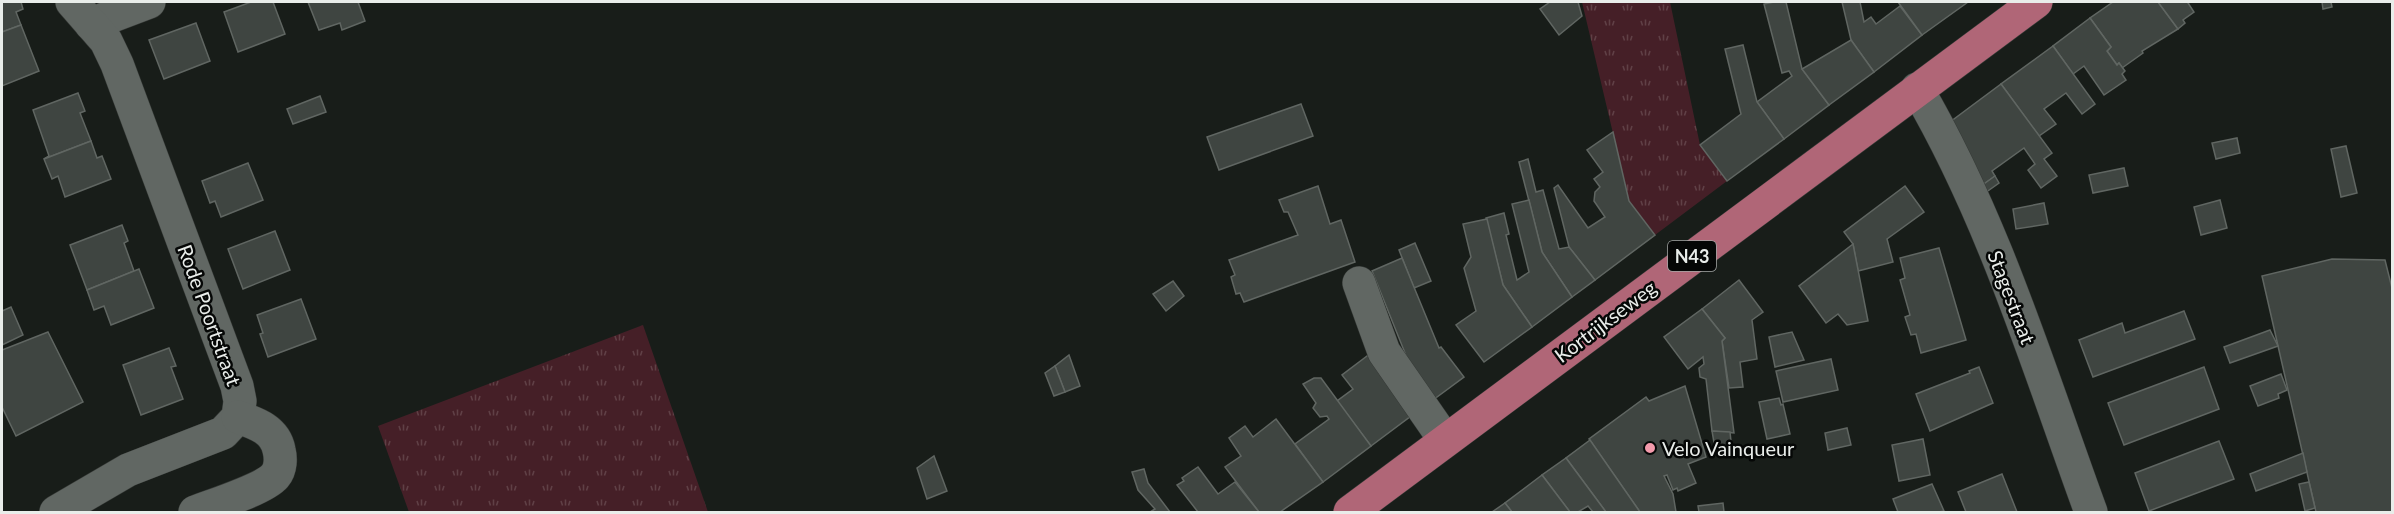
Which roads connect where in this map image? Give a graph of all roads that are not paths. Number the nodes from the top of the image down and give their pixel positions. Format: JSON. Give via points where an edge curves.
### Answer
{"nodes":[{"id":1,"x":149,"y":2,"type":"edge"},
{"id":2,"x":2036,"y":2,"type":"edge"},
{"id":3,"x":82,"y":13,"type":"edge"},
{"id":4,"x":1917,"y":89,"type":"junction"},
{"id":5,"x":1359,"y":283,"type":"dead end"},
{"id":6,"x":238,"y":417,"type":"junction"},
{"id":7,"x":1445,"y":440,"type":"junction"},
{"id":8,"x":56,"y":513,"type":"edge"},
{"id":9,"x":195,"y":513,"type":"edge"},
{"id":10,"x":1350,"y":513,"type":"edge"},
{"id":11,"x":2091,"y":513,"type":"edge"}],
"edges":[{"from":1,"to":3,"type":"street","name":"Rode Poortstraat"},
{"from":2,"to":4,"type":"main road","name":"Kortrijkseweg","number":"N43"},
{"from":3,"to":6,"type":"street","name":"Rode Poortstraat","via":[[106,41],[117,64],[237,386]]},
{"from":4,"to":7,"type":"main road","name":"Kortrijkseweg","number":"N43"},
{"from":4,"to":11,"type":"street","name":"Stagestraat","via":[[1964,178],[2010,288]]},
{"from":5,"to":7,"type":"street","via":[[1384,352]]},
{"from":6,"to":8,"type":"street","via":[[223,433],[128,470]]},
{"from":6,"to":9,"type":"street","via":[[258,423],[274,438],[280,457],[277,473],[266,484]]},
{"from":7,"to":10,"type":"main road","name":"Kortrijkseweg","number":"N43"}]}
